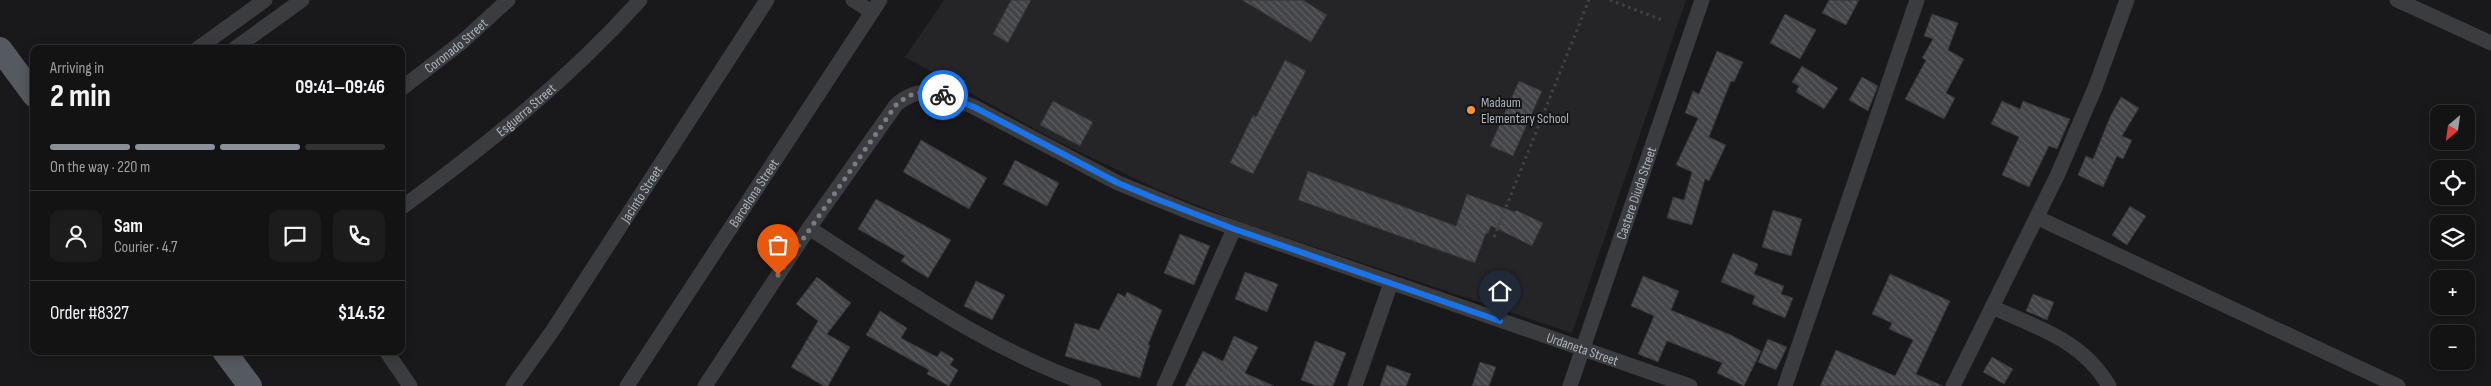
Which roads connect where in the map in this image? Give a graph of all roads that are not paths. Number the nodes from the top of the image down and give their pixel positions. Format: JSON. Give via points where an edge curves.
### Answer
{"nodes":[{"id":1,"x":265,"y":0,"type":"edge"},
{"id":2,"x":302,"y":0,"type":"edge"},
{"id":3,"x":508,"y":0,"type":"edge"},
{"id":4,"x":640,"y":0,"type":"edge"},
{"id":5,"x":768,"y":0,"type":"edge"},
{"id":6,"x":853,"y":0,"type":"edge"},
{"id":7,"x":1702,"y":0,"type":"edge"},
{"id":8,"x":1917,"y":0,"type":"edge"},
{"id":9,"x":2127,"y":0,"type":"edge"},
{"id":10,"x":2398,"y":0,"type":"edge"},
{"id":11,"x":876,"y":6,"type":"edge"},
{"id":12,"x":2491,"y":43,"type":"edge"},
{"id":13,"x":204,"y":45,"type":"edge"},
{"id":14,"x":240,"y":45,"type":"edge"},
{"id":15,"x":0,"y":50,"type":"edge"},
{"id":16,"x":405,"y":86,"type":"edge"},
{"id":17,"x":30,"y":90,"type":"edge"},
{"id":18,"x":405,"y":205,"type":"edge"},
{"id":19,"x":2038,"y":218,"type":"junction"},
{"id":20,"x":809,"y":228,"type":"junction"},
{"id":21,"x":1234,"y":229,"type":"junction"},
{"id":22,"x":1391,"y":283,"type":"junction"},
{"id":23,"x":1992,"y":307,"type":"junction"},
{"id":24,"x":1582,"y":350,"type":"junction"},
{"id":25,"x":227,"y":355,"type":"edge"},
{"id":26,"x":389,"y":355,"type":"edge"},
{"id":27,"x":250,"y":386,"type":"edge"},
{"id":28,"x":410,"y":386,"type":"edge"},
{"id":29,"x":513,"y":386,"type":"edge"},
{"id":30,"x":627,"y":386,"type":"edge"},
{"id":31,"x":705,"y":386,"type":"edge"},
{"id":32,"x":1094,"y":386,"type":"edge"},
{"id":33,"x":1164,"y":386,"type":"edge"},
{"id":34,"x":1356,"y":386,"type":"edge"},
{"id":35,"x":1570,"y":386,"type":"edge"},
{"id":36,"x":1690,"y":386,"type":"edge"},
{"id":37,"x":1786,"y":386,"type":"edge"},
{"id":38,"x":1953,"y":386,"type":"edge"},
{"id":39,"x":2109,"y":386,"type":"edge"},
{"id":40,"x":2398,"y":386,"type":"edge"}],
"edges":[{"from":1,"to":13,"type":"street"},
{"from":2,"to":14,"type":"street"},
{"from":3,"to":16,"type":"street","name":"Coronado Street","via":[[462,42]]},
{"from":4,"to":18,"type":"street","name":"Esguerra Street","via":[[569,74]]},
{"from":5,"to":29,"type":"street","name":"Jacinto Street","via":[[553,330]]},
{"from":6,"to":11,"type":"street"},
{"from":7,"to":24,"type":"street","name":"Castere Diuda Street"},
{"from":8,"to":37,"type":"street"},
{"from":9,"to":19,"type":"street","via":[[2082,121]]},
{"from":10,"to":12,"type":"street"},
{"from":11,"to":30,"type":"street","name":"Barcelona Street"},
{"from":15,"to":17,"type":"main road"},
{"from":19,"to":23,"type":"street"},
{"from":19,"to":40,"type":"street"},
{"from":20,"to":21,"type":"street","name":"Urdaneta Street","via":[[896,105],[907,95],[921,91],[954,98],[1118,183]]},
{"from":20,"to":31,"type":"street"},
{"from":20,"to":32,"type":"street","via":[[1001,347]]},
{"from":21,"to":22,"type":"street","name":"Urdaneta Street"},
{"from":21,"to":33,"type":"street"},
{"from":22,"to":24,"type":"street","name":"Urdaneta Street"},
{"from":22,"to":34,"type":"street"},
{"from":23,"to":38,"type":"street"},
{"from":23,"to":39,"type":"street","via":[[2073,345],[2090,359]]},
{"from":24,"to":35,"type":"street","name":"Castere Diuda Street"},
{"from":24,"to":36,"type":"street","name":"Urdaneta Street"},
{"from":25,"to":27,"type":"main road"},
{"from":26,"to":28,"type":"street"}]}
